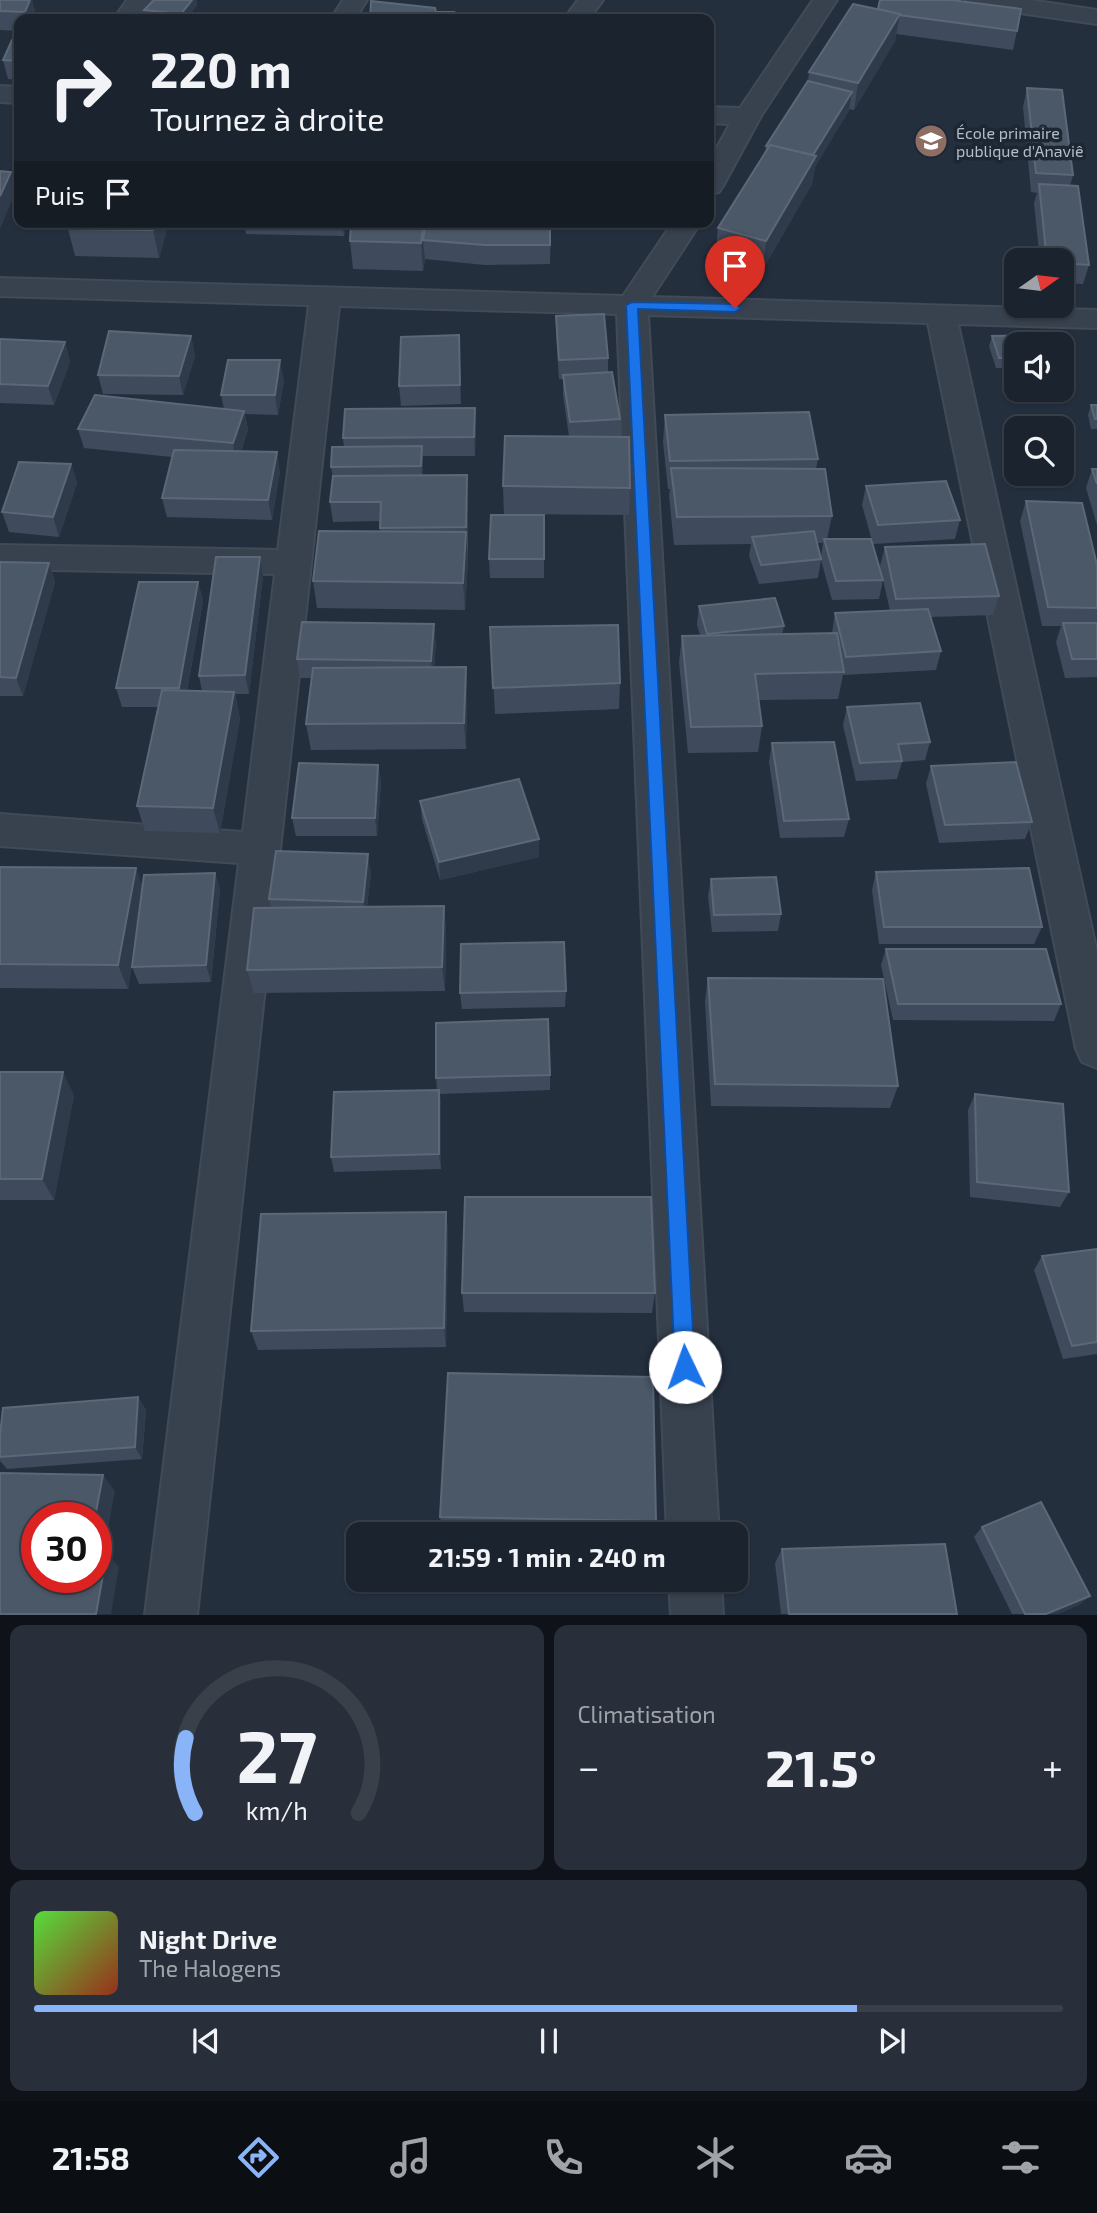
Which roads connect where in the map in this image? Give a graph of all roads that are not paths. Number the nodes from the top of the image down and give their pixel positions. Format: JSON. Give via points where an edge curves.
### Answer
{"nodes":[{"id":1,"x":591,"y":0,"type":"edge"},
{"id":2,"x":825,"y":0,"type":"edge"},
{"id":3,"x":978,"y":0,"type":"edge"},
{"id":4,"x":580,"y":14,"type":"edge"},
{"id":5,"x":1097,"y":17,"type":"edge"},
{"id":6,"x":714,"y":115,"type":"edge"},
{"id":7,"x":748,"y":116,"type":"junction"},
{"id":8,"x":714,"y":177,"type":"edge"},
{"id":9,"x":683,"y":228,"type":"edge"},
{"id":10,"x":0,"y":287,"type":"edge"},
{"id":11,"x":325,"y":296,"type":"junction"},
{"id":12,"x":632,"y":305,"type":"junction"},
{"id":13,"x":941,"y":313,"type":"junction"},
{"id":14,"x":1097,"y":318,"type":"edge"},
{"id":15,"x":0,"y":557,"type":"edge"},
{"id":16,"x":294,"y":562,"type":"junction"},
{"id":17,"x":0,"y":830,"type":"edge"},
{"id":18,"x":260,"y":849,"type":"junction"},
{"id":19,"x":1097,"y":1049,"type":"edge"},
{"id":20,"x":692,"y":1522,"type":"edge"},
{"id":21,"x":696,"y":1592,"type":"edge"},
{"id":22,"x":171,"y":1615,"type":"edge"},
{"id":23,"x":697,"y":1615,"type":"edge"}],
"edges":[{"from":1,"to":4,"type":"street"},
{"from":2,"to":7,"type":"street"},
{"from":3,"to":5,"type":"street"},
{"from":6,"to":7,"type":"street"},
{"from":7,"to":8,"type":"street"},
{"from":9,"to":12,"type":"street"},
{"from":10,"to":11,"type":"street"},
{"from":11,"to":12,"type":"street"},
{"from":11,"to":16,"type":"street"},
{"from":12,"to":13,"type":"street"},
{"from":12,"to":20,"type":"street"},
{"from":13,"to":14,"type":"street"},
{"from":13,"to":19,"type":"street"},
{"from":15,"to":16,"type":"street"},
{"from":16,"to":18,"type":"street"},
{"from":17,"to":18,"type":"street"},
{"from":18,"to":22,"type":"street"},
{"from":21,"to":23,"type":"street"}]}
